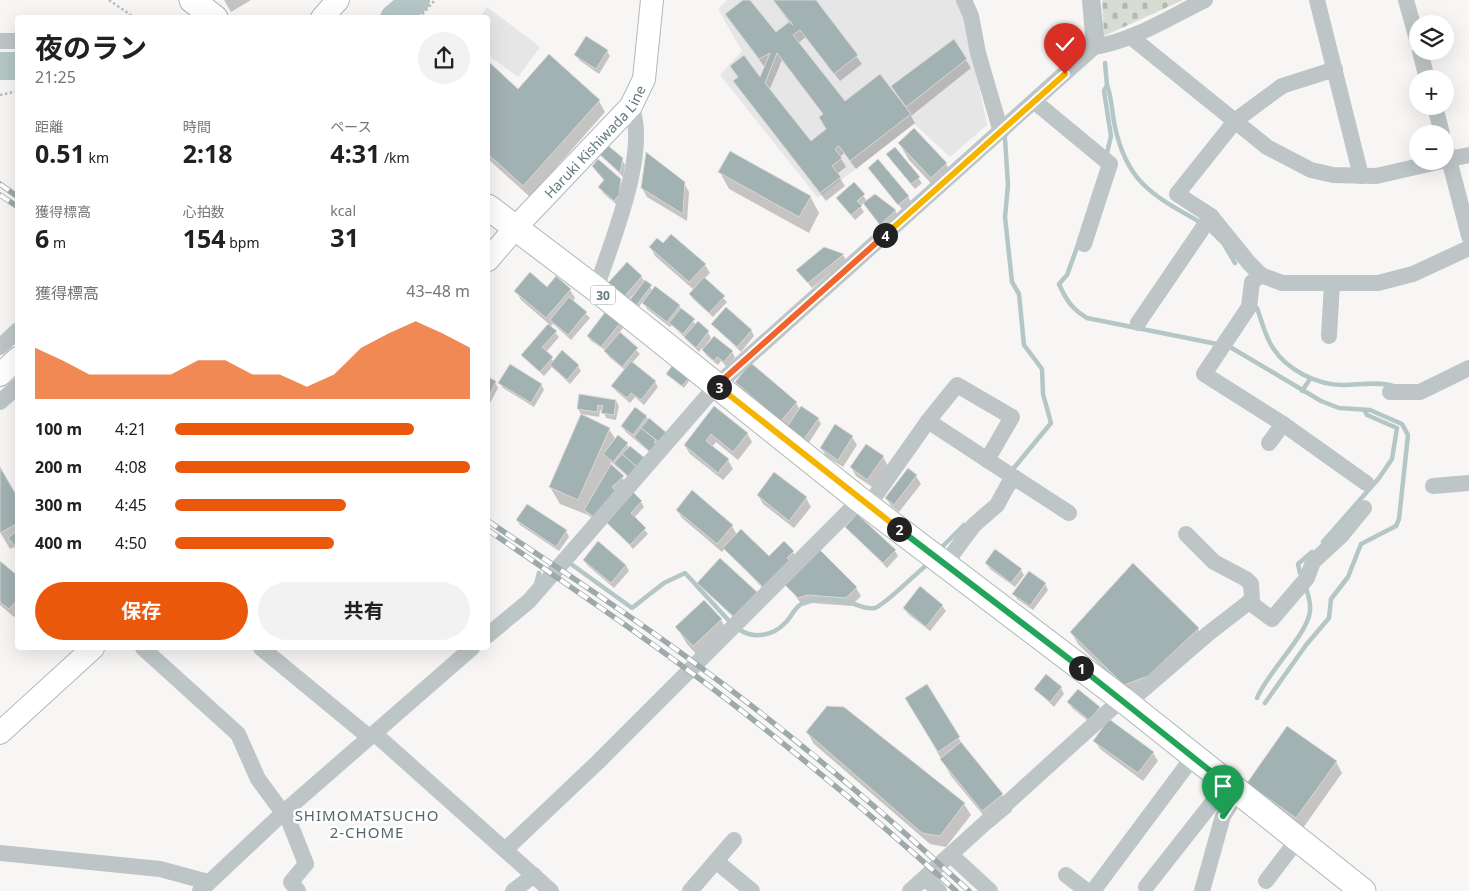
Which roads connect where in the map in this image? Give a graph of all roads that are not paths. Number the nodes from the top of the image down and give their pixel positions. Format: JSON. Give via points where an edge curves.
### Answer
{"nodes":[{"id":1,"x":192,"y":0,"type":"edge"},
{"id":2,"x":338,"y":0,"type":"edge"},
{"id":3,"x":652,"y":0,"type":"edge"},
{"id":4,"x":964,"y":0,"type":"edge"},
{"id":5,"x":1090,"y":0,"type":"edge"},
{"id":6,"x":1205,"y":0,"type":"edge"},
{"id":7,"x":1317,"y":0,"type":"edge"},
{"id":8,"x":1406,"y":0,"type":"edge"},
{"id":9,"x":212,"y":15,"type":"edge"},
{"id":10,"x":325,"y":15,"type":"edge"},
{"id":11,"x":1410,"y":15,"type":"edge"},
{"id":12,"x":1131,"y":37,"type":"junction"},
{"id":13,"x":15,"y":40,"type":"edge"},
{"id":14,"x":0,"y":41,"type":"edge"},
{"id":15,"x":1094,"y":47,"type":"junction"},
{"id":16,"x":1334,"y":69,"type":"junction"},
{"id":17,"x":1036,"y":102,"type":"junction"},
{"id":18,"x":631,"y":106,"type":"junction"},
{"id":19,"x":1236,"y":120,"type":"junction"},
{"id":20,"x":1001,"y":132,"type":"junction"},
{"id":21,"x":1469,"y":154,"type":"edge"},
{"id":22,"x":1454,"y":155,"type":"edge"},
{"id":23,"x":1409,"y":166,"type":"edge"},
{"id":24,"x":1449,"y":170,"type":"edge"},
{"id":25,"x":1361,"y":176,"type":"junction"},
{"id":26,"x":490,"y":208,"type":"edge"},
{"id":27,"x":1211,"y":216,"type":"junction"},
{"id":28,"x":516,"y":227,"type":"junction"},
{"id":29,"x":1469,"y":236,"type":"edge"},
{"id":30,"x":1084,"y":244,"type":"dead end"},
{"id":31,"x":1469,"y":248,"type":"edge"},
{"id":32,"x":490,"y":258,"type":"edge"},
{"id":33,"x":1261,"y":275,"type":"junction"},
{"id":34,"x":1332,"y":283,"type":"junction"},
{"id":35,"x":596,"y":289,"type":"junction"},
{"id":36,"x":1138,"y":323,"type":"dead end"},
{"id":37,"x":15,"y":333,"type":"edge"},
{"id":38,"x":1329,"y":336,"type":"dead end"},
{"id":39,"x":0,"y":347,"type":"edge"},
{"id":40,"x":15,"y":361,"type":"edge"},
{"id":41,"x":1469,"y":368,"type":"edge"},
{"id":42,"x":0,"y":375,"type":"edge"},
{"id":43,"x":1469,"y":379,"type":"edge"},
{"id":44,"x":717,"y":385,"type":"junction"},
{"id":45,"x":15,"y":389,"type":"edge"},
{"id":46,"x":1390,"y":392,"type":"dead end"},
{"id":47,"x":0,"y":402,"type":"edge"},
{"id":48,"x":928,"y":422,"type":"junction"},
{"id":49,"x":1283,"y":424,"type":"junction"},
{"id":50,"x":1269,"y":443,"type":"dead end"},
{"id":51,"x":987,"y":460,"type":"junction"},
{"id":52,"x":1015,"y":478,"type":"junction"},
{"id":53,"x":1366,"y":483,"type":"dead end"},
{"id":54,"x":1469,"y":483,"type":"edge"},
{"id":55,"x":1433,"y":486,"type":"dead end"},
{"id":56,"x":864,"y":503,"type":"junction"},
{"id":57,"x":1364,"y":508,"type":"dead end"},
{"id":58,"x":1069,"y":513,"type":"dead end"},
{"id":59,"x":1186,"y":534,"type":"dead end"},
{"id":60,"x":945,"y":564,"type":"junction"},
{"id":61,"x":1249,"y":602,"type":"junction"},
{"id":62,"x":490,"y":633,"type":"edge"},
{"id":63,"x":91,"y":650,"type":"edge"},
{"id":64,"x":145,"y":650,"type":"edge"},
{"id":65,"x":264,"y":650,"type":"edge"},
{"id":66,"x":470,"y":650,"type":"edge"},
{"id":67,"x":1122,"y":699,"type":"junction"},
{"id":68,"x":0,"y":733,"type":"edge"},
{"id":69,"x":372,"y":736,"type":"junction"},
{"id":70,"x":1193,"y":757,"type":"junction"},
{"id":71,"x":1232,"y":788,"type":"junction"},
{"id":72,"x":284,"y":812,"type":"junction"},
{"id":73,"x":1298,"y":839,"type":"junction"},
{"id":74,"x":734,"y":840,"type":"dead end"},
{"id":75,"x":506,"y":850,"type":"junction"},
{"id":76,"x":0,"y":853,"type":"edge"},
{"id":77,"x":951,"y":855,"type":"junction"},
{"id":78,"x":718,"y":862,"type":"junction"},
{"id":79,"x":534,"y":875,"type":"junction"},
{"id":80,"x":1066,"y":875,"type":"dead end"},
{"id":81,"x":925,"y":878,"type":"junction"},
{"id":82,"x":1266,"y":881,"type":"dead end"},
{"id":83,"x":204,"y":886,"type":"edge"},
{"id":84,"x":1146,"y":887,"type":"dead end"},
{"id":85,"x":298,"y":891,"type":"edge"},
{"id":86,"x":513,"y":891,"type":"edge"},
{"id":87,"x":551,"y":891,"type":"edge"},
{"id":88,"x":690,"y":891,"type":"edge"},
{"id":89,"x":752,"y":891,"type":"edge"},
{"id":90,"x":910,"y":891,"type":"edge"},
{"id":91,"x":939,"y":891,"type":"edge"},
{"id":92,"x":990,"y":891,"type":"edge"},
{"id":93,"x":1087,"y":891,"type":"edge"},
{"id":94,"x":1093,"y":891,"type":"edge"},
{"id":95,"x":1202,"y":891,"type":"edge"},
{"id":96,"x":1363,"y":891,"type":"edge"}],
"edges":[{"from":1,"to":9,"type":"main road"},
{"from":2,"to":10,"type":"main road"},
{"from":3,"to":18,"type":"main road","name":"Haruki Kishiwada Line","via":[[644,80]]},
{"from":4,"to":20,"type":"street"},
{"from":5,"to":15,"type":"street"},
{"from":6,"to":12,"type":"street"},
{"from":7,"to":16,"type":"street"},
{"from":8,"to":11,"type":"street"},
{"from":12,"to":15,"type":"street"},
{"from":12,"to":19,"type":"street"},
{"from":13,"to":14,"type":"street"},
{"from":15,"to":17,"type":"street"},
{"from":16,"to":19,"type":"street","via":[[1282,86]]},
{"from":16,"to":25,"type":"street"},
{"from":17,"to":20,"type":"street"},
{"from":17,"to":30,"type":"street","via":[[1110,164]]},
{"from":18,"to":28,"type":"main road","name":"Haruki Kishiwada Line"},
{"from":18,"to":35,"type":"street","via":[[636,133],[630,186]]},
{"from":19,"to":25,"type":"street","via":[[1267,147],[1311,170]]},
{"from":19,"to":27,"type":"street","via":[[1177,194]]},
{"from":20,"to":44,"type":"street"},
{"from":21,"to":22,"type":"street"},
{"from":23,"to":25,"type":"street","via":[[1376,176]]},
{"from":24,"to":29,"type":"street"},
{"from":26,"to":28,"type":"main road","number":"30"},
{"from":27,"to":33,"type":"street"},
{"from":27,"to":36,"type":"street"},
{"from":28,"to":32,"type":"main road","name":"Haruki Kishiwada Line"},
{"from":28,"to":35,"type":"main road","number":"30"},
{"from":31,"to":34,"type":"street","via":[[1396,279],[1378,283]]},
{"from":33,"to":34,"type":"street","via":[[1282,283]]},
{"from":33,"to":49,"type":"street","via":[[1252,282],[1250,306],[1204,374]]},
{"from":34,"to":38,"type":"street"},
{"from":35,"to":44,"type":"main road","number":"30"},
{"from":37,"to":39,"type":"street"},
{"from":40,"to":42,"type":"main road"},
{"from":41,"to":43,"type":"street"},
{"from":41,"to":46,"type":"street","via":[[1420,392]]},
{"from":44,"to":56,"type":"main road","number":"30"},
{"from":44,"to":62,"type":"street","via":[[529,601]]},
{"from":45,"to":47,"type":"street"},
{"from":48,"to":51,"type":"street"},
{"from":48,"to":51,"type":"street","via":[[957,385],[1012,417]]},
{"from":48,"to":56,"type":"street"},
{"from":49,"to":50,"type":"street"},
{"from":49,"to":53,"type":"street"},
{"from":51,"to":52,"type":"street"},
{"from":52,"to":58,"type":"street"},
{"from":52,"to":60,"type":"street"},
{"from":54,"to":55,"type":"street"},
{"from":56,"to":60,"type":"main road","number":"30"},
{"from":56,"to":75,"type":"street"},
{"from":57,"to":61,"type":"street","via":[[1346,541],[1313,562],[1297,599],[1272,618]]},
{"from":59,"to":61,"type":"street","via":[[1214,562],[1251,584],[1252,598]]},
{"from":60,"to":67,"type":"main road","number":"30"},
{"from":61,"to":67,"type":"street","via":[[1137,695]]},
{"from":63,"to":68,"type":"main road"},
{"from":64,"to":72,"type":"street","via":[[238,734],[258,779]]},
{"from":65,"to":69,"type":"street"},
{"from":66,"to":69,"type":"street"},
{"from":67,"to":70,"type":"main road","number":"30"},
{"from":67,"to":77,"type":"street"},
{"from":69,"to":72,"type":"street"},
{"from":69,"to":75,"type":"street"},
{"from":70,"to":71,"type":"main road","number":"30"},
{"from":70,"to":94,"type":"street"},
{"from":71,"to":73,"type":"main road","number":"30"},
{"from":71,"to":84,"type":"street"},
{"from":71,"to":95,"type":"street"},
{"from":72,"to":83,"type":"street"},
{"from":72,"to":85,"type":"street","via":[[306,864],[291,882]]},
{"from":73,"to":82,"type":"street"},
{"from":73,"to":96,"type":"main road","number":"30"},
{"from":74,"to":78,"type":"street"},
{"from":75,"to":79,"type":"street"},
{"from":76,"to":83,"type":"street","via":[[160,870]]},
{"from":77,"to":81,"type":"street"},
{"from":77,"to":92,"type":"street"},
{"from":78,"to":88,"type":"street"},
{"from":78,"to":89,"type":"street"},
{"from":79,"to":86,"type":"street"},
{"from":79,"to":87,"type":"street"},
{"from":80,"to":93,"type":"street"},
{"from":81,"to":90,"type":"street"},
{"from":81,"to":91,"type":"street"}]}
